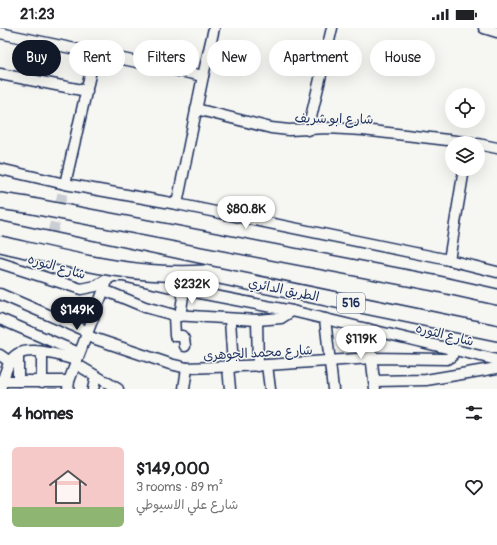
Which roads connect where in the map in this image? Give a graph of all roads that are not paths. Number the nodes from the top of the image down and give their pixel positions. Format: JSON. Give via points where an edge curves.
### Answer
{"nodes":[{"id":1,"x":214,"y":28,"type":"edge"},
{"id":2,"x":332,"y":28,"type":"edge"},
{"id":3,"x":484,"y":28,"type":"edge"},
{"id":4,"x":497,"y":32,"type":"edge"},
{"id":5,"x":0,"y":33,"type":"edge"},
{"id":6,"x":69,"y":48,"type":"edge"},
{"id":7,"x":125,"y":59,"type":"edge"},
{"id":8,"x":0,"y":74,"type":"edge"},
{"id":9,"x":90,"y":76,"type":"edge"},
{"id":10,"x":203,"y":76,"type":"junction"},
{"id":11,"x":87,"y":91,"type":"junction"},
{"id":12,"x":196,"y":109,"type":"junction"},
{"id":13,"x":308,"y":130,"type":"junction"},
{"id":14,"x":445,"y":140,"type":"edge"},
{"id":15,"x":485,"y":146,"type":"edge"},
{"id":16,"x":497,"y":148,"type":"edge"},
{"id":17,"x":0,"y":169,"type":"edge"},
{"id":18,"x":463,"y":176,"type":"edge"},
{"id":19,"x":65,"y":184,"type":"junction"},
{"id":20,"x":0,"y":190,"type":"edge"},
{"id":21,"x":0,"y":201,"type":"edge"},
{"id":22,"x":177,"y":204,"type":"junction"},
{"id":23,"x":27,"y":205,"type":"junction"},
{"id":24,"x":0,"y":229,"type":"edge"},
{"id":25,"x":0,"y":244,"type":"edge"},
{"id":26,"x":448,"y":260,"type":"junction"},
{"id":27,"x":0,"y":264,"type":"edge"},
{"id":28,"x":497,"y":272,"type":"edge"},
{"id":29,"x":205,"y":273,"type":"junction"},
{"id":30,"x":108,"y":278,"type":"junction"},
{"id":31,"x":104,"y":290,"type":"junction"},
{"id":32,"x":184,"y":290,"type":"junction"},
{"id":33,"x":0,"y":294,"type":"edge"},
{"id":34,"x":497,"y":297,"type":"edge"},
{"id":35,"x":292,"y":312,"type":"junction"},
{"id":36,"x":177,"y":316,"type":"junction"},
{"id":37,"x":230,"y":319,"type":"junction"},
{"id":38,"x":325,"y":319,"type":"junction"},
{"id":39,"x":0,"y":320,"type":"edge"},
{"id":40,"x":257,"y":320,"type":"junction"},
{"id":41,"x":368,"y":329,"type":"junction"},
{"id":42,"x":497,"y":333,"type":"edge"},
{"id":43,"x":88,"y":334,"type":"junction"},
{"id":44,"x":185,"y":346,"type":"dead end"},
{"id":45,"x":454,"y":349,"type":"junction"},
{"id":46,"x":42,"y":352,"type":"junction"},
{"id":47,"x":18,"y":354,"type":"junction"},
{"id":48,"x":0,"y":355,"type":"edge"},
{"id":49,"x":372,"y":358,"type":"junction"},
{"id":50,"x":77,"y":359,"type":"junction"},
{"id":51,"x":497,"y":360,"type":"edge"},
{"id":52,"x":329,"y":361,"type":"junction"},
{"id":53,"x":10,"y":362,"type":"junction"},
{"id":54,"x":263,"y":366,"type":"junction"},
{"id":55,"x":230,"y":367,"type":"junction"},
{"id":56,"x":186,"y":368,"type":"junction"},
{"id":57,"x":497,"y":368,"type":"edge"},
{"id":58,"x":96,"y":376,"type":"junction"},
{"id":59,"x":42,"y":382,"type":"junction"},
{"id":60,"x":23,"y":384,"type":"edge"},
{"id":61,"x":68,"y":385,"type":"edge"},
{"id":62,"x":375,"y":385,"type":"edge"},
{"id":63,"x":1,"y":387,"type":"edge"},
{"id":64,"x":93,"y":389,"type":"edge"},
{"id":65,"x":118,"y":389,"type":"edge"},
{"id":66,"x":184,"y":389,"type":"edge"},
{"id":67,"x":230,"y":389,"type":"edge"},
{"id":68,"x":270,"y":389,"type":"edge"},
{"id":69,"x":333,"y":389,"type":"edge"}],
"edges":[{"from":1,"to":10,"type":"street"},
{"from":2,"to":13,"type":"street"},
{"from":3,"to":4,"type":"street"},
{"from":5,"to":6,"type":"street"},
{"from":7,"to":10,"type":"street"},
{"from":8,"to":11,"type":"street"},
{"from":9,"to":11,"type":"street"},
{"from":10,"to":12,"type":"street"},
{"from":11,"to":19,"type":"street"},
{"from":12,"to":13,"type":"street","name":"شارع ابو شريف","via":[[271,128]]},
{"from":12,"to":22,"type":"street"},
{"from":13,"to":14,"type":"street","name":"شارع ابو شريف","via":[[363,130]]},
{"from":15,"to":16,"type":"street","name":"شارع ابو شريف"},
{"from":17,"to":19,"type":"street"},
{"from":18,"to":26,"type":"street"},
{"from":19,"to":22,"type":"street"},
{"from":20,"to":23,"type":"highway"},
{"from":21,"to":23,"type":"highway"},
{"from":22,"to":26,"type":"street"},
{"from":23,"to":34,"type":"highway"},
{"from":24,"to":29,"type":"highway","name":"الطريق الدائري","number":"516"},
{"from":25,"to":29,"type":"highway","bridge":true,"via":[[135,271],[184,275]]},
{"from":26,"to":28,"type":"street"},
{"from":27,"to":30,"type":"street","name":"شارع الثوره","via":[[82,289],[96,286]]},
{"from":29,"to":42,"type":"highway","name":"الطريق الدائري","number":"516"},
{"from":30,"to":31,"type":"street"},
{"from":30,"to":32,"type":"street","name":"شارع الثوره","via":[[123,276]]},
{"from":31,"to":36,"type":"street"},
{"from":31,"to":43,"type":"street"},
{"from":32,"to":35,"type":"street","name":"شارع الثوره"},
{"from":32,"to":36,"type":"street"},
{"from":33,"to":43,"type":"street","name":"شارع محمد الجوهرى"},
{"from":35,"to":38,"type":"street","name":"شارع الثوره"},
{"from":35,"to":40,"type":"street","via":[[281,318]]},
{"from":36,"to":37,"type":"street"},
{"from":36,"to":44,"type":"street","via":[[174,334],[184,337]]},
{"from":37,"to":40,"type":"street"},
{"from":37,"to":55,"type":"street"},
{"from":38,"to":41,"type":"street","name":"شارع الثوره"},
{"from":38,"to":52,"type":"street"},
{"from":39,"to":50,"type":"street"},
{"from":40,"to":54,"type":"street"},
{"from":41,"to":45,"type":"street","name":"شارع الثوره"},
{"from":41,"to":49,"type":"street"},
{"from":43,"to":50,"type":"street"},
{"from":43,"to":56,"type":"street","name":"شارع محمد الجوهرى"},
{"from":45,"to":49,"type":"street","name":"شارع محمد الجوهرى","via":[[450,358],[446,359]]},
{"from":45,"to":51,"type":"street","name":"شارع الثوره"},
{"from":46,"to":47,"type":"street"},
{"from":46,"to":50,"type":"street"},
{"from":46,"to":59,"type":"street"},
{"from":47,"to":53,"type":"street"},
{"from":47,"to":60,"type":"street"},
{"from":48,"to":53,"type":"street"},
{"from":49,"to":52,"type":"street","name":"شارع محمد الجوهرى"},
{"from":49,"to":62,"type":"street"},
{"from":50,"to":58,"type":"street"},
{"from":50,"to":61,"type":"street"},
{"from":52,"to":54,"type":"street","name":"شارع محمد الجوهرى"},
{"from":52,"to":69,"type":"street"},
{"from":53,"to":63,"type":"street"},
{"from":54,"to":55,"type":"street","name":"شارع محمد الجوهرى"},
{"from":54,"to":68,"type":"street"},
{"from":55,"to":56,"type":"street","name":"شارع محمد الجوهرى"},
{"from":55,"to":67,"type":"street"},
{"from":56,"to":66,"type":"street"},
{"from":57,"to":62,"type":"street","via":[[426,380]]},
{"from":58,"to":64,"type":"street"},
{"from":58,"to":65,"type":"street"},
{"from":59,"to":60,"type":"street"},
{"from":59,"to":61,"type":"street"},
{"from":60,"to":63,"type":"street"}]}
